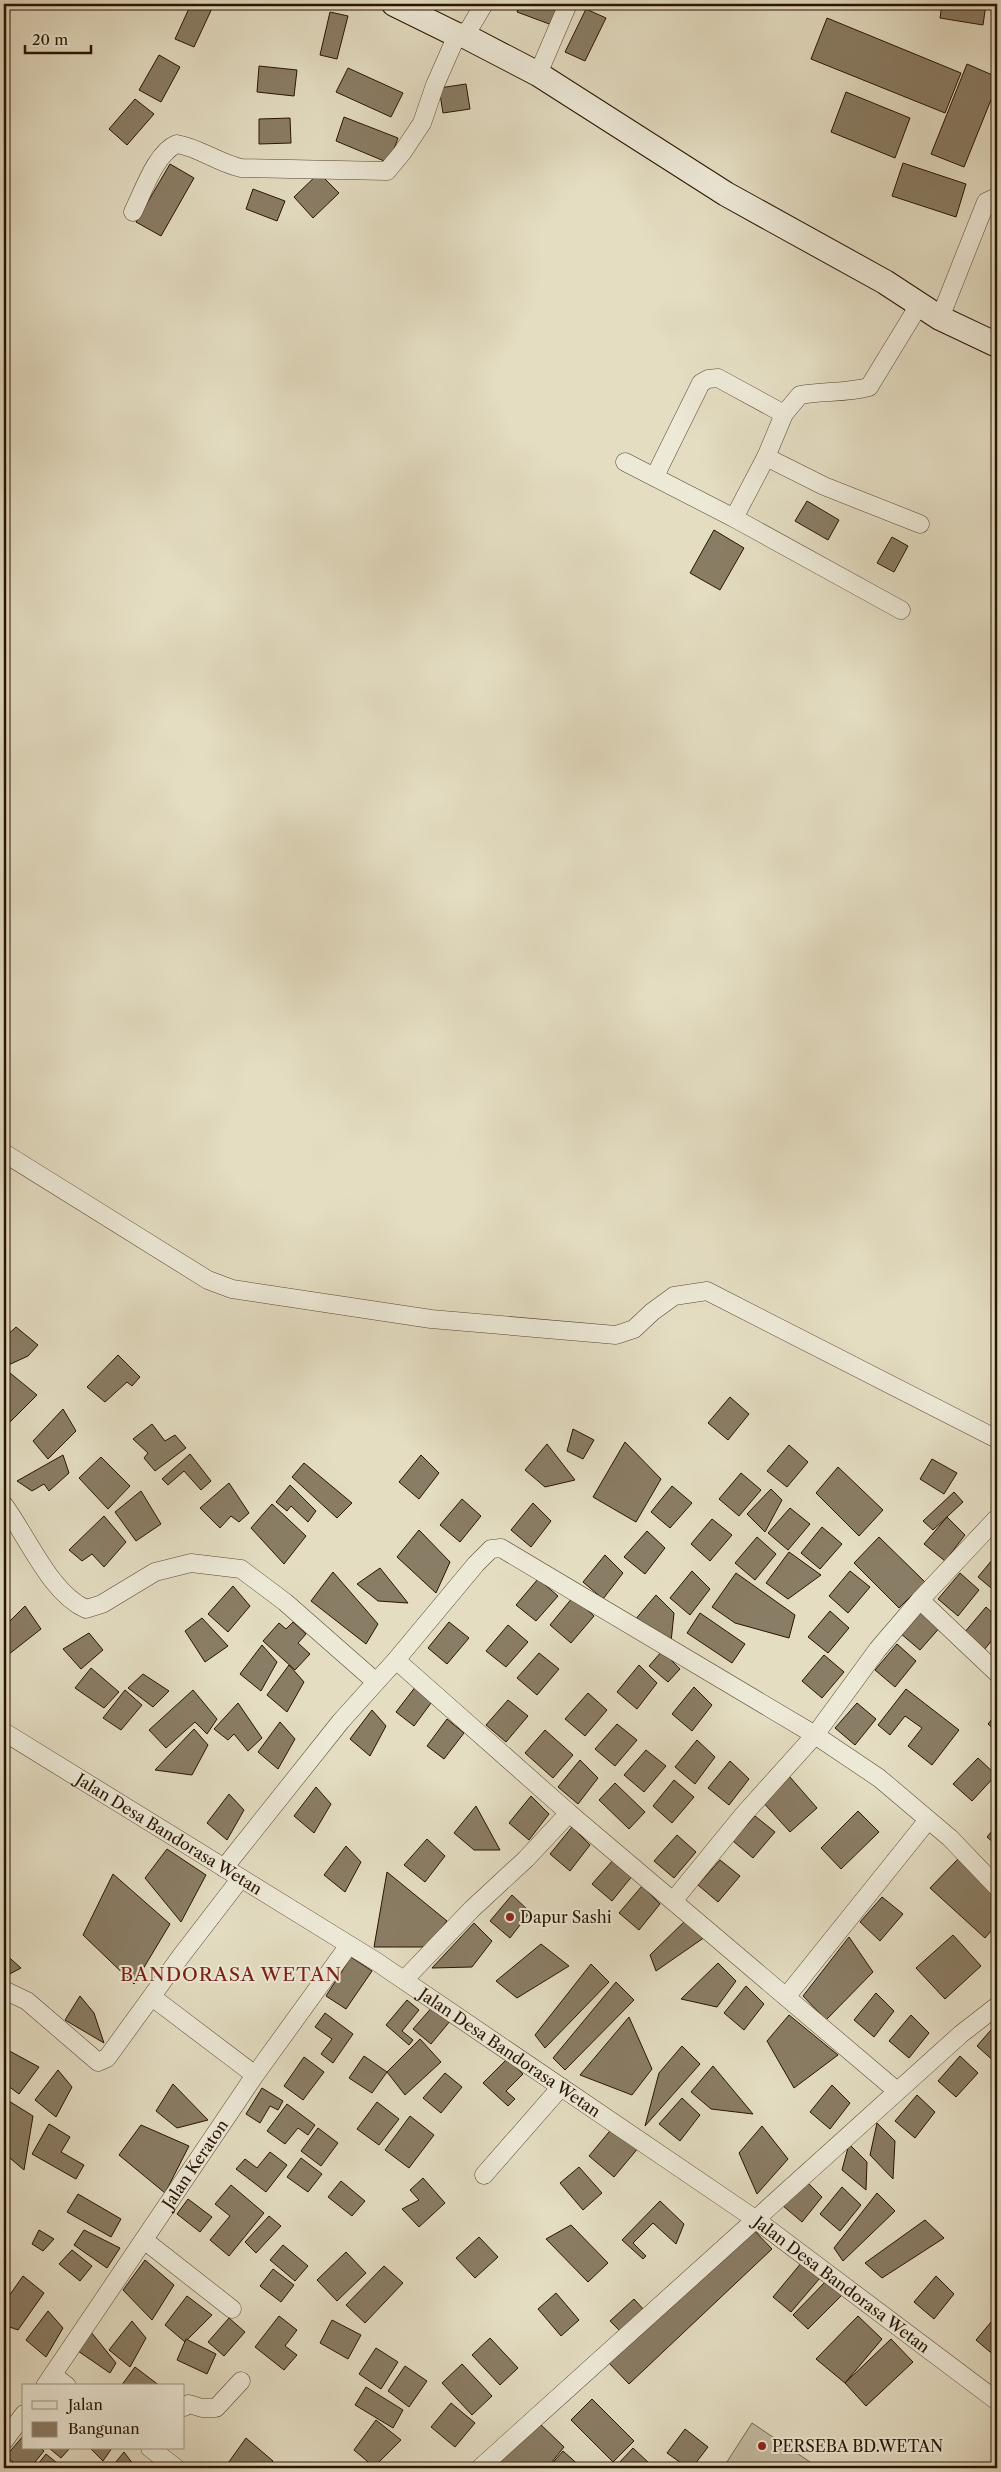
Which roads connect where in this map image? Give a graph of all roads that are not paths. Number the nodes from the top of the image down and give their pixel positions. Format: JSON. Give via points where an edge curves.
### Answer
{"nodes":[{"id":1,"x":394,"y":4,"type":"edge"},
{"id":2,"x":484,"y":4,"type":"edge"},
{"id":3,"x":568,"y":4,"type":"edge"},
{"id":4,"x":461,"y":35,"type":"junction"},
{"id":5,"x":538,"y":74,"type":"junction"},
{"id":6,"x":997,"y":197,"type":"edge"},
{"id":7,"x":133,"y":212,"type":"dead end"},
{"id":8,"x":919,"y":305,"type":"junction"},
{"id":9,"x":940,"y":318,"type":"junction"},
{"id":10,"x":996,"y":339,"type":"edge"},
{"id":11,"x":784,"y":414,"type":"junction"},
{"id":12,"x":766,"y":457,"type":"junction"},
{"id":13,"x":625,"y":462,"type":"dead end"},
{"id":14,"x":655,"y":476,"type":"junction"},
{"id":15,"x":734,"y":518,"type":"junction"},
{"id":16,"x":920,"y":524,"type":"dead end"},
{"id":17,"x":901,"y":610,"type":"dead end"},
{"id":18,"x":4,"y":1153,"type":"edge"},
{"id":19,"x":997,"y":1439,"type":"edge"},
{"id":20,"x":4,"y":1505,"type":"edge"},
{"id":21,"x":997,"y":1518,"type":"edge"},
{"id":22,"x":920,"y":1600,"type":"junction"},
{"id":23,"x":396,"y":1660,"type":"junction"},
{"id":24,"x":997,"y":1673,"type":"edge"},
{"id":25,"x":376,"y":1682,"type":"junction"},
{"id":26,"x":4,"y":1732,"type":"edge"},
{"id":27,"x":815,"y":1735,"type":"junction"},
{"id":28,"x":569,"y":1813,"type":"junction"},
{"id":29,"x":928,"y":1820,"type":"junction"},
{"id":30,"x":224,"y":1868,"type":"junction"},
{"id":31,"x":241,"y":1878,"type":"junction"},
{"id":32,"x":997,"y":1887,"type":"edge"},
{"id":33,"x":673,"y":1901,"type":"junction"},
{"id":34,"x":349,"y":1945,"type":"junction"},
{"id":35,"x":404,"y":1980,"type":"junction"},
{"id":36,"x":4,"y":1990,"type":"edge"},
{"id":37,"x":152,"y":1997,"type":"junction"},
{"id":38,"x":786,"y":1997,"type":"junction"},
{"id":39,"x":997,"y":2006,"type":"edge"},
{"id":40,"x":255,"y":2075,"type":"junction"},
{"id":41,"x":561,"y":2087,"type":"junction"},
{"id":42,"x":897,"y":2091,"type":"junction"},
{"id":43,"x":484,"y":2175,"type":"dead end"},
{"id":44,"x":755,"y":2219,"type":"junction"},
{"id":45,"x":144,"y":2240,"type":"junction"},
{"id":46,"x":232,"y":2309,"type":"dead end"},
{"id":47,"x":49,"y":2380,"type":"edge"},
{"id":48,"x":240,"y":2381,"type":"dead end"},
{"id":49,"x":61,"y":2384,"type":"edge"},
{"id":50,"x":997,"y":2401,"type":"edge"},
{"id":51,"x":185,"y":2406,"type":"edge"},
{"id":52,"x":22,"y":2417,"type":"edge"},
{"id":53,"x":4,"y":2441,"type":"edge"},
{"id":54,"x":155,"y":2450,"type":"edge"},
{"id":55,"x":176,"y":2468,"type":"edge"},
{"id":56,"x":480,"y":2468,"type":"edge"}],
"edges":[{"from":1,"to":4,"type":"street"},
{"from":2,"to":4,"type":"street"},
{"from":3,"to":5,"type":"street"},
{"from":4,"to":5,"type":"street"},
{"from":4,"to":7,"type":"street","via":[[435,86],[422,123],[387,171],[241,168],[177,144],[166,150],[158,162]]},
{"from":5,"to":8,"type":"street","via":[[726,194],[885,282]]},
{"from":6,"to":9,"type":"street","via":[[986,202]]},
{"from":8,"to":9,"type":"street"},
{"from":8,"to":11,"type":"street","via":[[869,387],[850,392],[800,395]]},
{"from":9,"to":10,"type":"street"},
{"from":11,"to":12,"type":"street"},
{"from":11,"to":14,"type":"street","via":[[718,378],[708,379],[701,383]]},
{"from":12,"to":15,"type":"street"},
{"from":12,"to":16,"type":"street","via":[[864,504]]},
{"from":13,"to":14,"type":"street"},
{"from":14,"to":15,"type":"street"},
{"from":15,"to":17,"type":"street"},
{"from":18,"to":19,"type":"street","via":[[208,1280],[232,1289],[431,1319],[616,1335],[634,1329],[674,1296],[707,1290]]},
{"from":20,"to":25,"type":"street","via":[[53,1580],[76,1605],[86,1609],[102,1604],[155,1572],[191,1563],[241,1569],[285,1602]]},
{"from":21,"to":22,"type":"street"},
{"from":22,"to":24,"type":"street"},
{"from":22,"to":27,"type":"street","via":[[864,1666]]},
{"from":23,"to":25,"type":"street"},
{"from":23,"to":27,"type":"street","via":[[476,1564],[491,1549],[502,1548]]},
{"from":23,"to":28,"type":"street"},
{"from":25,"to":30,"type":"street"},
{"from":26,"to":30,"type":"street","name":"Jalan Desa Bandorasa Wetan"},
{"from":27,"to":29,"type":"street","via":[[879,1778]]},
{"from":27,"to":33,"type":"street","via":[[744,1814]]},
{"from":28,"to":33,"type":"street"},
{"from":28,"to":35,"type":"street"},
{"from":29,"to":32,"type":"street"},
{"from":29,"to":38,"type":"street"},
{"from":30,"to":31,"type":"street","name":"Jalan Desa Bandorasa Wetan"},
{"from":31,"to":34,"type":"street","name":"Jalan Desa Bandorasa Wetan"},
{"from":31,"to":37,"type":"street"},
{"from":33,"to":38,"type":"street"},
{"from":34,"to":35,"type":"street","name":"Jalan Desa Bandorasa Wetan"},
{"from":34,"to":40,"type":"street","name":"Jalan Keraton"},
{"from":35,"to":41,"type":"street","name":"Jalan Desa Bandorasa Wetan"},
{"from":36,"to":37,"type":"street","via":[[27,2001],[98,2062],[108,2058]]},
{"from":37,"to":40,"type":"street"},
{"from":38,"to":42,"type":"street"},
{"from":39,"to":42,"type":"street"},
{"from":40,"to":45,"type":"street","name":"Jalan Keraton"},
{"from":41,"to":43,"type":"street"},
{"from":41,"to":44,"type":"street","name":"Jalan Desa Bandorasa Wetan"},
{"from":42,"to":44,"type":"street"},
{"from":44,"to":50,"type":"street","name":"Jalan Desa Bandorasa Wetan"},
{"from":44,"to":56,"type":"street"},
{"from":45,"to":46,"type":"street"},
{"from":45,"to":47,"type":"street","name":"Jalan Keraton"},
{"from":47,"to":49,"type":"street"},
{"from":48,"to":51,"type":"street","via":[[216,2408],[189,2404]]},
{"from":52,"to":53,"type":"street"},
{"from":54,"to":55,"type":"street"}]}
